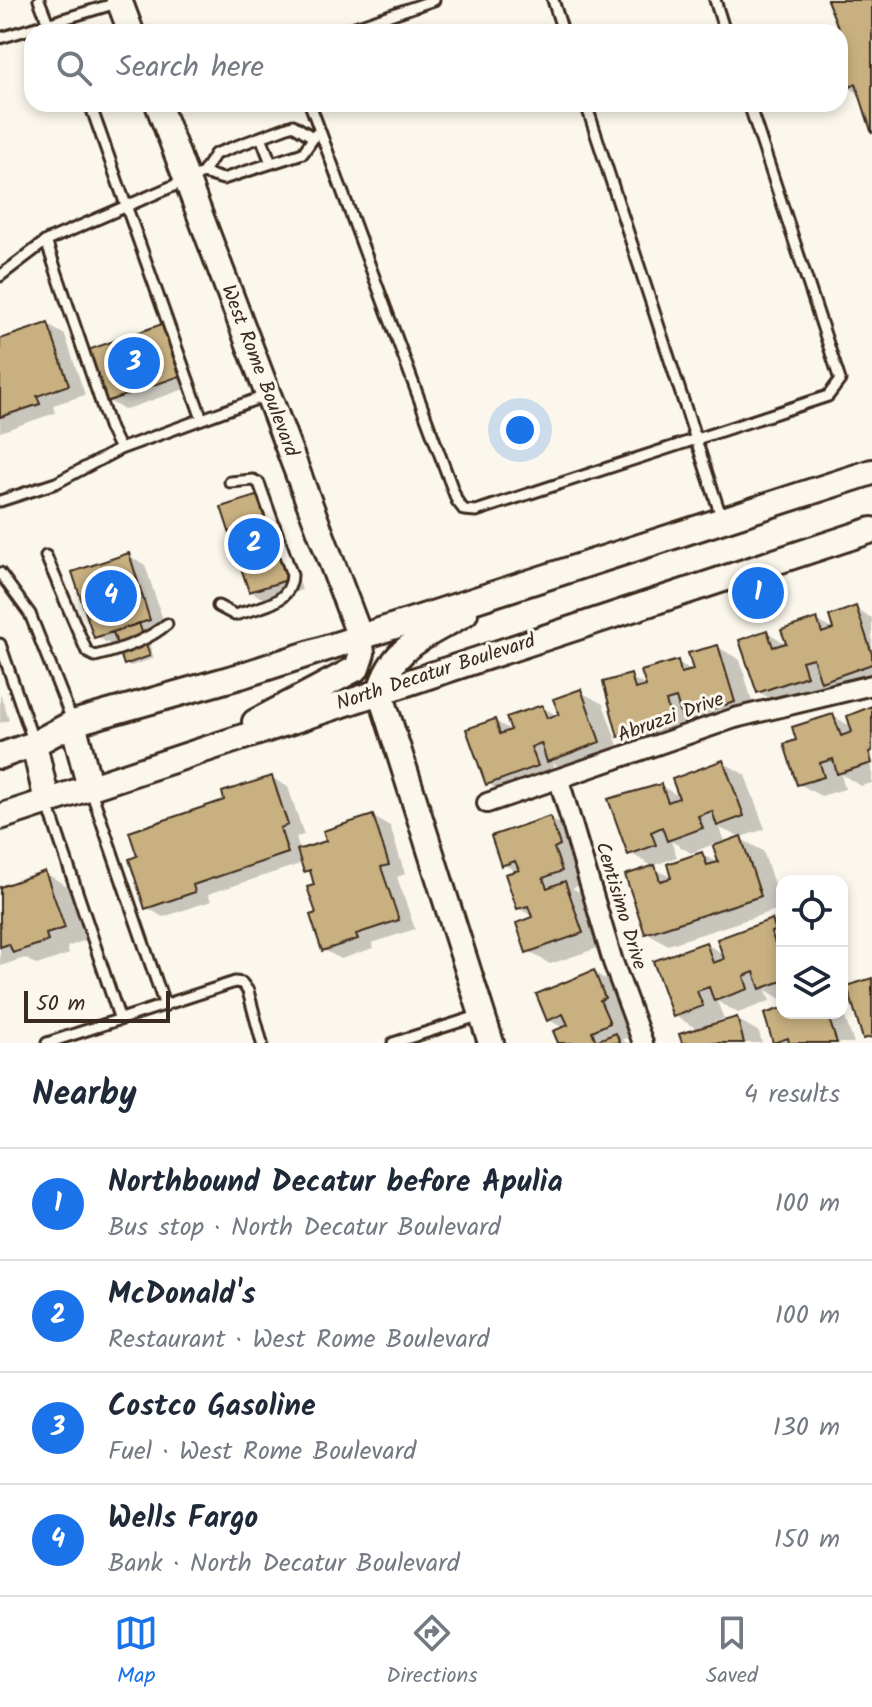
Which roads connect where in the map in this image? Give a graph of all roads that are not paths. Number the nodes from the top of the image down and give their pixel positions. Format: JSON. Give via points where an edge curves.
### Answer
{"nodes":[{"id":1,"x":39,"y":0,"type":"edge"},
{"id":2,"x":434,"y":0,"type":"edge"},
{"id":3,"x":553,"y":0,"type":"edge"},
{"id":4,"x":715,"y":0,"type":"edge"},
{"id":5,"x":119,"y":1,"type":"edge"},
{"id":6,"x":62,"y":19,"type":"junction"},
{"id":7,"x":48,"y":23,"type":"junction"},
{"id":8,"x":45,"y":24,"type":"edge"},
{"id":9,"x":64,"y":24,"type":"edge"},
{"id":10,"x":128,"y":24,"type":"edge"},
{"id":11,"x":364,"y":24,"type":"edge"},
{"id":12,"x":560,"y":24,"type":"edge"},
{"id":13,"x":722,"y":24,"type":"edge"},
{"id":14,"x":24,"y":30,"type":"edge"},
{"id":15,"x":0,"y":38,"type":"edge"},
{"id":16,"x":93,"y":112,"type":"edge"},
{"id":17,"x":162,"y":112,"type":"edge"},
{"id":18,"x":311,"y":112,"type":"edge"},
{"id":19,"x":589,"y":112,"type":"edge"},
{"id":20,"x":752,"y":112,"type":"edge"},
{"id":21,"x":315,"y":134,"type":"junction"},
{"id":22,"x":261,"y":137,"type":"junction"},
{"id":23,"x":271,"y":163,"type":"junction"},
{"id":24,"x":195,"y":177,"type":"junction"},
{"id":25,"x":125,"y":206,"type":"junction"},
{"id":26,"x":46,"y":241,"type":"junction"},
{"id":27,"x":0,"y":276,"type":"edge"},
{"id":28,"x":268,"y":395,"type":"junction"},
{"id":29,"x":202,"y":419,"type":"junction"},
{"id":30,"x":695,"y":439,"type":"junction"},
{"id":31,"x":120,"y":449,"type":"junction"},
{"id":32,"x":872,"y":472,"type":"edge"},
{"id":33,"x":230,"y":482,"type":"dead end"},
{"id":34,"x":0,"y":501,"type":"edge"},
{"id":35,"x":722,"y":520,"type":"junction"},
{"id":36,"x":872,"y":530,"type":"edge"},
{"id":37,"x":46,"y":556,"type":"dead end"},
{"id":38,"x":0,"y":573,"type":"edge"},
{"id":39,"x":496,"y":594,"type":"junction"},
{"id":40,"x":218,"y":606,"type":"dead end"},
{"id":41,"x":167,"y":624,"type":"dead end"},
{"id":42,"x":360,"y":637,"type":"junction"},
{"id":43,"x":0,"y":644,"type":"edge"},
{"id":44,"x":872,"y":685,"type":"edge"},
{"id":45,"x":380,"y":692,"type":"junction"},
{"id":46,"x":73,"y":723,"type":"junction"},
{"id":47,"x":34,"y":744,"type":"junction"},
{"id":48,"x":216,"y":745,"type":"junction"},
{"id":49,"x":0,"y":756,"type":"edge"},
{"id":50,"x":559,"y":780,"type":"junction"},
{"id":51,"x":90,"y":788,"type":"junction"},
{"id":52,"x":47,"y":801,"type":"junction"},
{"id":53,"x":487,"y":803,"type":"dead end"},
{"id":54,"x":0,"y":817,"type":"edge"},
{"id":55,"x":165,"y":1006,"type":"junction"},
{"id":56,"x":482,"y":1014,"type":"junction"},
{"id":57,"x":120,"y":1020,"type":"junction"},
{"id":58,"x":47,"y":1043,"type":"edge"},
{"id":59,"x":262,"y":1043,"type":"edge"},
{"id":60,"x":393,"y":1043,"type":"edge"},
{"id":61,"x":491,"y":1043,"type":"edge"},
{"id":62,"x":643,"y":1043,"type":"edge"}],
"edges":[{"from":1,"to":7,"type":"lane"},
{"from":2,"to":11,"type":"lane"},
{"from":3,"to":12,"type":"lane"},
{"from":4,"to":13,"type":"lane"},
{"from":5,"to":6,"type":"lane"},
{"from":5,"to":10,"type":"main road"},
{"from":6,"to":7,"type":"lane"},
{"from":6,"to":9,"type":"lane"},
{"from":7,"to":8,"type":"lane"},
{"from":14,"to":15,"type":"lane"},
{"from":16,"to":25,"type":"lane"},
{"from":17,"to":24,"type":"main road","name":"West Rome Boulevard"},
{"from":18,"to":21,"type":"lane"},
{"from":19,"to":30,"type":"lane"},
{"from":20,"to":30,"type":"lane","via":[[840,380],[828,396]]},
{"from":21,"to":22,"type":"lane","via":[[293,125]]},
{"from":21,"to":23,"type":"lane","via":[[303,153]]},
{"from":21,"to":30,"type":"lane","via":[[464,510],[476,511]]},
{"from":22,"to":23,"type":"lane"},
{"from":22,"to":24,"type":"lane","via":[[215,154]]},
{"from":23,"to":24,"type":"lane","via":[[223,179]]},
{"from":24,"to":25,"type":"lane"},
{"from":24,"to":28,"type":"main road","name":"West Rome Boulevard"},
{"from":25,"to":26,"type":"lane"},
{"from":25,"to":29,"type":"lane"},
{"from":26,"to":27,"type":"lane"},
{"from":26,"to":31,"type":"lane"},
{"from":28,"to":29,"type":"lane"},
{"from":28,"to":42,"type":"main road","name":"West Rome Boulevard"},
{"from":29,"to":31,"type":"lane"},
{"from":30,"to":35,"type":"lane"},
{"from":31,"to":34,"type":"lane","via":[[56,483]]},
{"from":32,"to":35,"type":"main road"},
{"from":33,"to":40,"type":"lane","via":[[259,483],[292,585],[281,599],[235,615]]},
{"from":35,"to":39,"type":"main road"},
{"from":36,"to":45,"type":"main road","name":"North Decatur Boulevard"},
{"from":37,"to":41,"type":"lane","via":[[87,652],[95,656],[114,651]]},
{"from":38,"to":46,"type":"lane","via":[[30,614]]},
{"from":39,"to":42,"type":"main road"},
{"from":39,"to":45,"type":"main road","via":[[399,653],[385,672]]},
{"from":42,"to":46,"type":"main road"},
{"from":42,"to":48,"type":"main road","via":[[357,668]]},
{"from":43,"to":47,"type":"lane"},
{"from":44,"to":50,"type":"street","name":"Abruzzi Drive","via":[[735,718]]},
{"from":45,"to":48,"type":"main road","name":"North Decatur Boulevard"},
{"from":45,"to":56,"type":"main road"},
{"from":46,"to":47,"type":"main road"},
{"from":46,"to":51,"type":"main road"},
{"from":47,"to":49,"type":"main road"},
{"from":47,"to":52,"type":"main road"},
{"from":48,"to":51,"type":"main road","name":"North Decatur Boulevard"},
{"from":50,"to":53,"type":"street","name":"Abruzzi Drive"},
{"from":50,"to":62,"type":"street","name":"Centisimo Drive"},
{"from":51,"to":52,"type":"main road","name":"North Decatur Boulevard"},
{"from":51,"to":55,"type":"lane"},
{"from":52,"to":54,"type":"main road","name":"North Decatur Boulevard"},
{"from":52,"to":57,"type":"lane"},
{"from":55,"to":57,"type":"lane"},
{"from":55,"to":59,"type":"lane","via":[[242,983]]},
{"from":56,"to":60,"type":"lane"},
{"from":56,"to":61,"type":"main road"},
{"from":57,"to":58,"type":"lane"}]}
